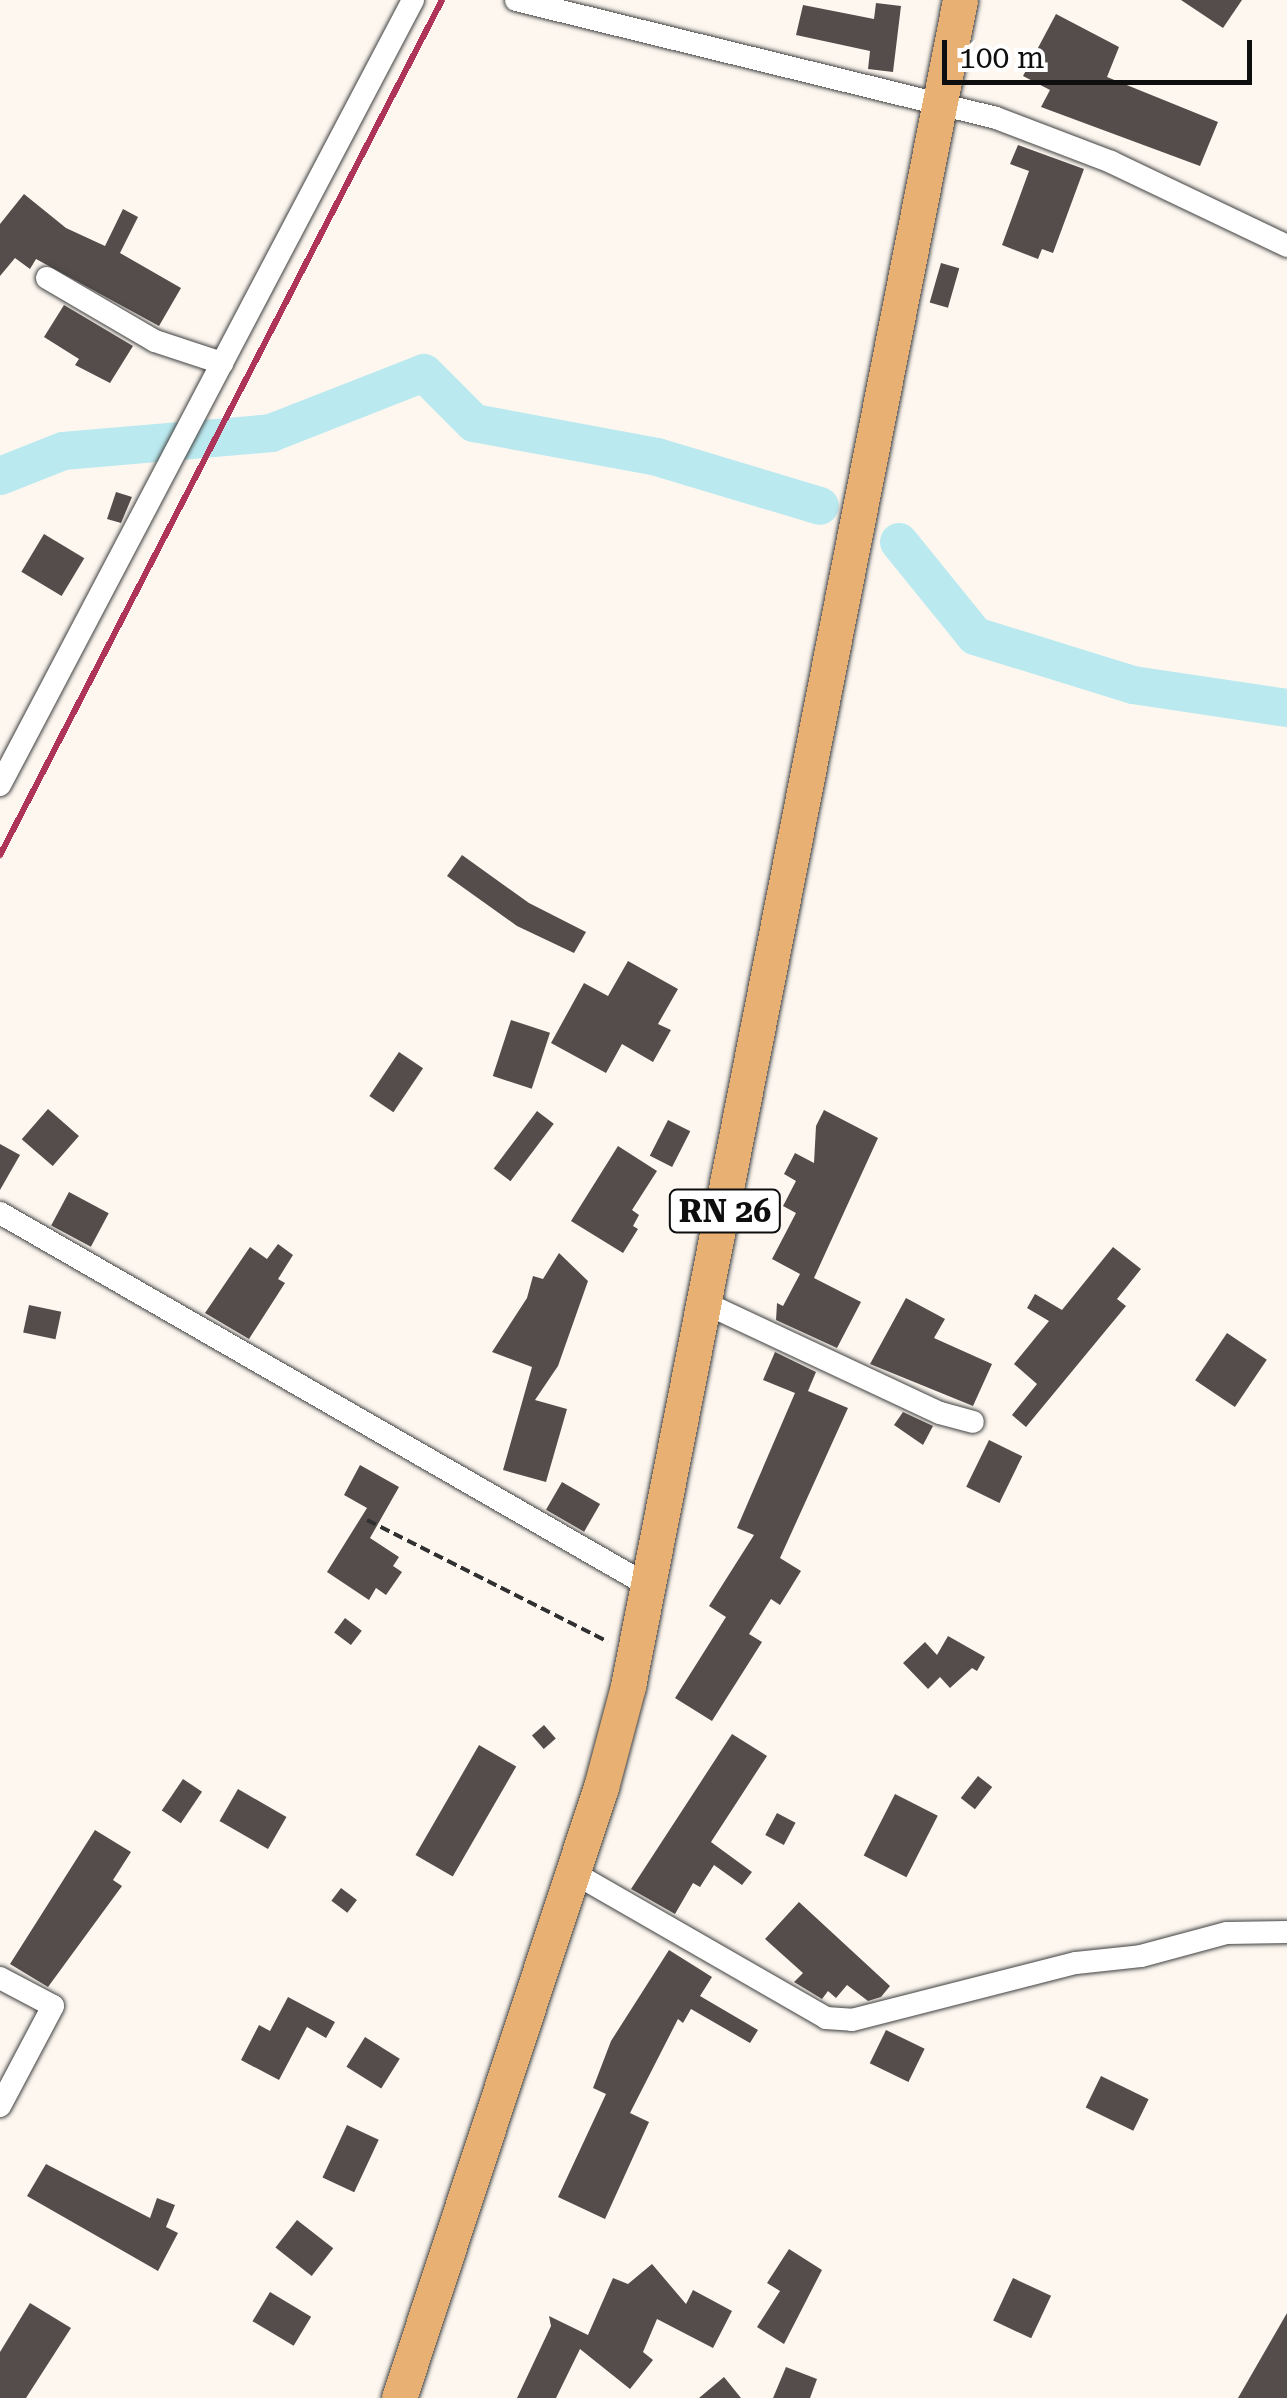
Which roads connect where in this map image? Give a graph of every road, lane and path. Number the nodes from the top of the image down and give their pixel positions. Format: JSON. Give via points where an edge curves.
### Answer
{"nodes":[{"id":1,"x":413,"y":0,"type":"edge"},
{"id":2,"x":516,"y":0,"type":"edge"},
{"id":3,"x":960,"y":0,"type":"edge"},
{"id":4,"x":940,"y":107,"type":"junction"},
{"id":5,"x":1287,"y":246,"type":"edge"},
{"id":6,"x":47,"y":278,"type":"dead end"},
{"id":7,"x":222,"y":362,"type":"junction"},
{"id":8,"x":0,"y":785,"type":"edge"},
{"id":9,"x":0,"y":1213,"type":"edge"},
{"id":10,"x":707,"y":1304,"type":"junction"},
{"id":11,"x":973,"y":1422,"type":"dead end"},
{"id":12,"x":367,"y":1520,"type":"dead end"},
{"id":13,"x":649,"y":1586,"type":"junction"},
{"id":14,"x":634,"y":1656,"type":"junction"},
{"id":15,"x":574,"y":1873,"type":"junction"},
{"id":16,"x":1287,"y":1932,"type":"edge"},
{"id":17,"x":0,"y":1978,"type":"edge"},
{"id":18,"x":0,"y":2106,"type":"edge"},
{"id":19,"x":399,"y":2398,"type":"edge"}],
"edges":[{"from":1,"to":7,"type":"street"},
{"from":2,"to":4,"type":"street"},
{"from":3,"to":4,"type":"main road","number":"RN 26"},
{"from":4,"to":5,"type":"street","via":[[996,118],[1111,162]]},
{"from":4,"to":10,"type":"main road","number":"RN 26"},
{"from":6,"to":7,"type":"street","via":[[155,341]]},
{"from":7,"to":8,"type":"street"},
{"from":9,"to":13,"type":"street"},
{"from":10,"to":11,"type":"street"},
{"from":10,"to":13,"type":"main road","number":"RN 26"},
{"from":12,"to":14,"type":"path","via":[[460,1570],[510,1587]]},
{"from":13,"to":14,"type":"main road","number":"RN 26"},
{"from":14,"to":15,"type":"main road","number":"RN 26"},
{"from":15,"to":16,"type":"street","via":[[826,2018],[852,2020],[1076,1963],[1140,1956],[1228,1933]]},
{"from":15,"to":19,"type":"main road","number":"RN 26"},
{"from":17,"to":18,"type":"street","via":[[53,2006]]}]}
